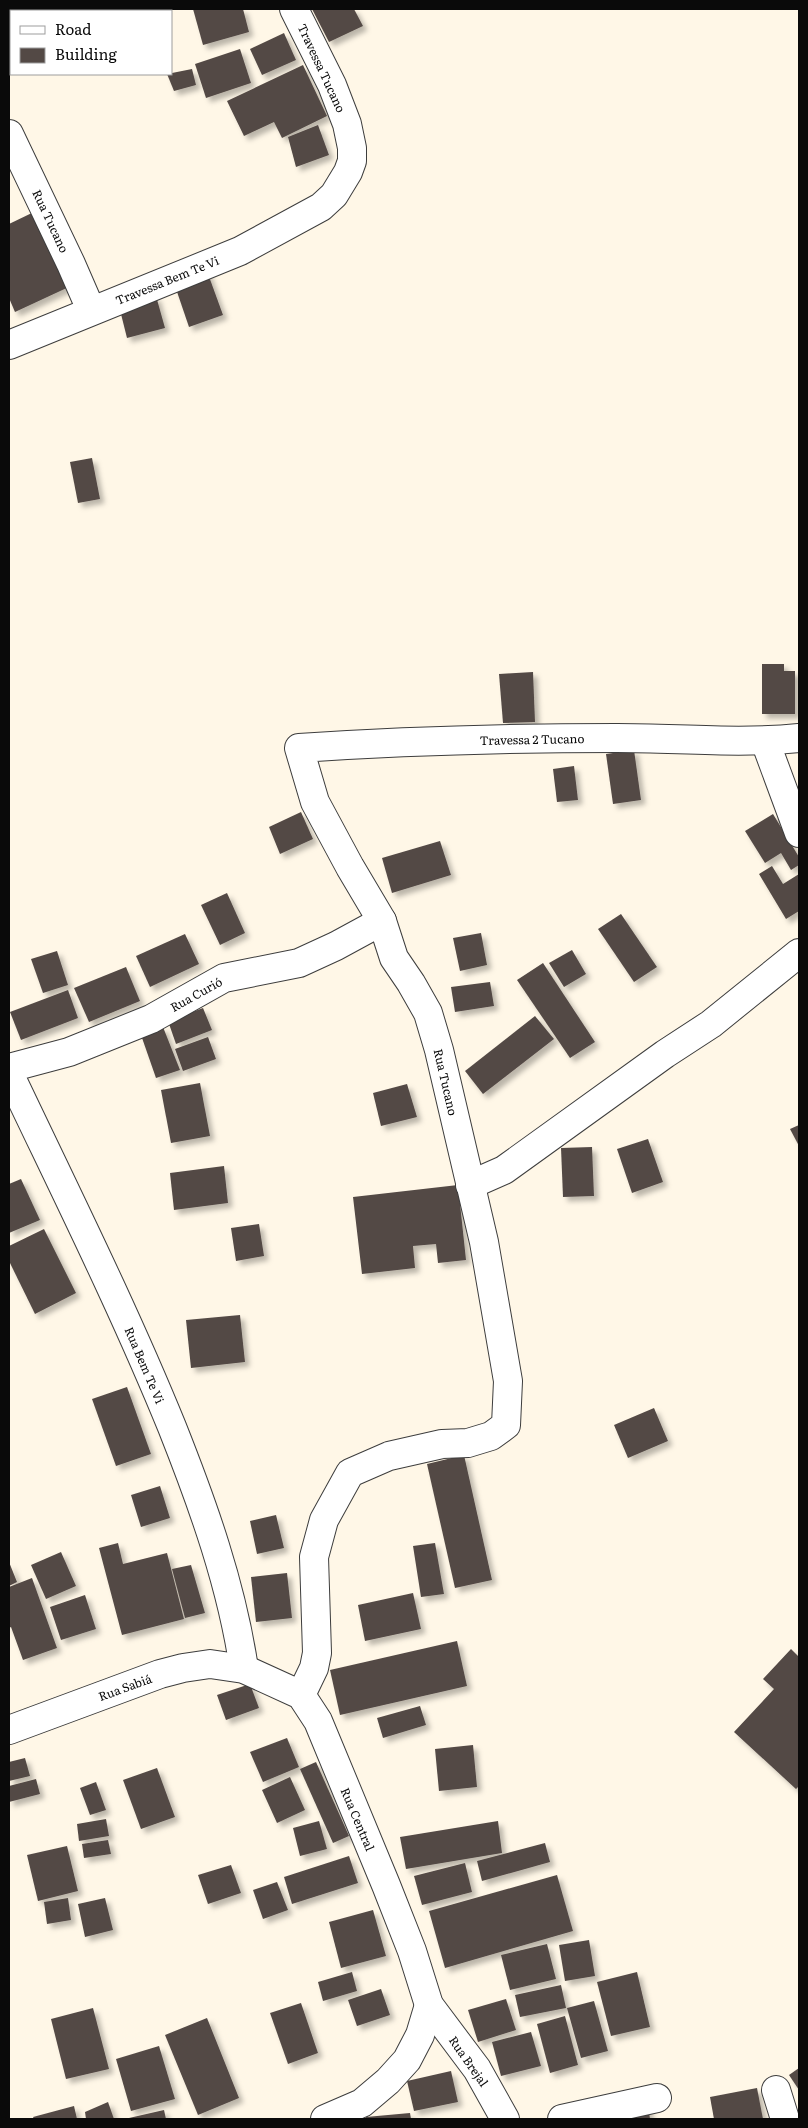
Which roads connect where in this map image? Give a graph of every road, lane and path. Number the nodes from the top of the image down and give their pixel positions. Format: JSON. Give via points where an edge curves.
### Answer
{"nodes":[{"id":1,"x":294,"y":9,"type":"edge"},
{"id":2,"x":9,"y":134,"type":"edge"},
{"id":3,"x":320,"y":206,"type":"joint"},
{"id":4,"x":91,"y":310,"type":"junction"},
{"id":5,"x":9,"y":345,"type":"edge"},
{"id":6,"x":799,"y":738,"type":"edge"},
{"id":7,"x":765,"y":741,"type":"junction"},
{"id":8,"x":299,"y":748,"type":"joint"},
{"id":9,"x":799,"y":834,"type":"edge"},
{"id":10,"x":382,"y":921,"type":"junction"},
{"id":11,"x":799,"y":953,"type":"edge"},
{"id":12,"x":9,"y":1068,"type":"edge"},
{"id":13,"x":9,"y":1074,"type":"edge"},
{"id":14,"x":470,"y":1185,"type":"junction"},
{"id":15,"x":244,"y":1670,"type":"junction"},
{"id":16,"x":301,"y":1695,"type":"junction"},
{"id":17,"x":9,"y":1730,"type":"edge"},
{"id":18,"x":429,"y":2005,"type":"junction"},
{"id":19,"x":776,"y":2090,"type":"dead end"},
{"id":20,"x":657,"y":2098,"type":"dead end"},
{"id":21,"x":324,"y":2119,"type":"edge"},
{"id":22,"x":504,"y":2119,"type":"edge"},
{"id":23,"x":562,"y":2119,"type":"edge"},
{"id":24,"x":785,"y":2119,"type":"edge"}],
"edges":[{"from":1,"to":3,"type":"street","name":"Travessa Tucano","via":[[332,85],[352,148],[348,172],[334,195]]},
{"from":2,"to":4,"type":"street","name":"Rua Tucano"},
{"from":3,"to":4,"type":"street","name":"Travessa Bem Te Vi","via":[[240,250]]},
{"from":4,"to":5,"type":"street","name":"Travessa Bem Te Vi"},
{"from":6,"to":7,"type":"street","name":"Travessa 2 Tucano"},
{"from":7,"to":8,"type":"street","name":"Travessa 2 Tucano","via":[[572,738],[391,742]]},
{"from":7,"to":9,"type":"street"},
{"from":8,"to":10,"type":"street","name":"Rua Tucano","via":[[315,802]]},
{"from":10,"to":12,"type":"street","name":"Rua Curió","via":[[299,963],[224,978],[151,1019],[69,1052]]},
{"from":10,"to":14,"type":"street","name":"Rua Tucano","via":[[394,958],[428,1013]]},
{"from":11,"to":14,"type":"street","via":[[711,1024],[504,1170]]},
{"from":13,"to":15,"type":"street","name":"Rua Bem Te Vi","via":[[140,1350],[197,1491],[238,1628]]},
{"from":14,"to":16,"type":"street","name":"Rua Tucano","via":[[484,1242],[508,1381],[506,1425],[491,1436],[389,1456],[350,1473],[324,1520],[314,1557],[317,1653],[314,1668]]},
{"from":15,"to":16,"type":"street","name":"Rua Central"},
{"from":15,"to":17,"type":"street","name":"Rua Sabiá","via":[[210,1664],[182,1668]]},
{"from":16,"to":18,"type":"street","name":"Rua Central","via":[[318,1720],[412,1951]]},
{"from":18,"to":21,"type":"street","via":[[420,2036],[407,2060],[388,2081],[362,2103]]},
{"from":18,"to":22,"type":"street","name":"Rua Brejal","via":[[477,2069]]},
{"from":19,"to":24,"type":"street"},
{"from":20,"to":23,"type":"street"}]}
